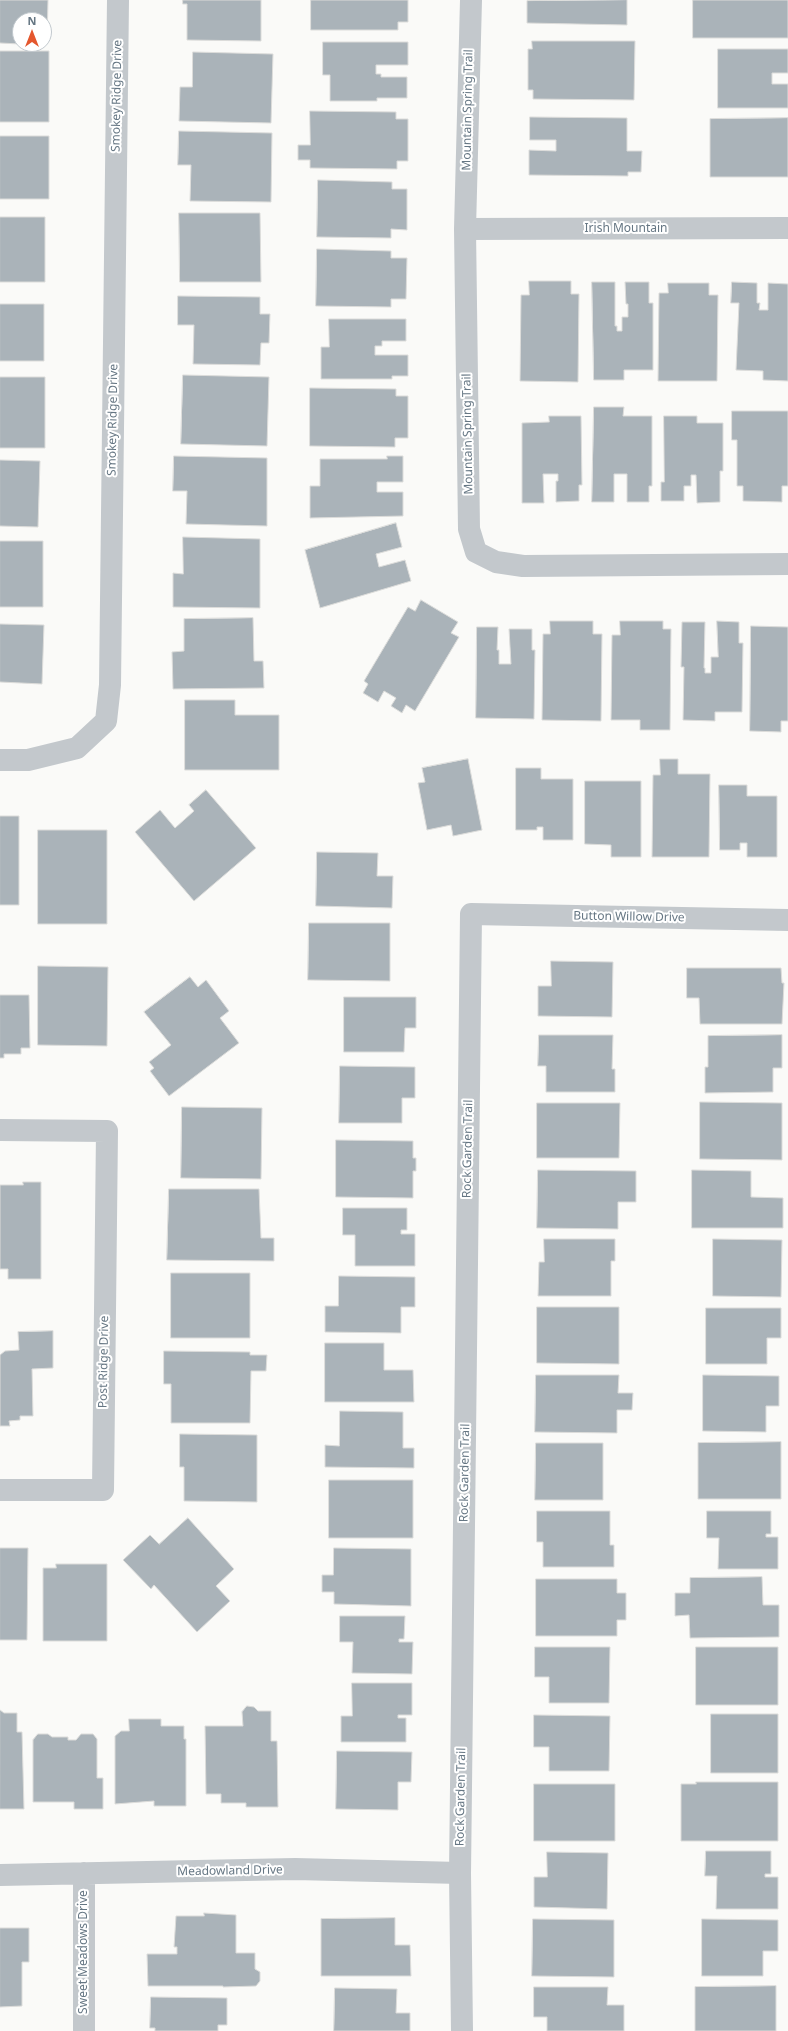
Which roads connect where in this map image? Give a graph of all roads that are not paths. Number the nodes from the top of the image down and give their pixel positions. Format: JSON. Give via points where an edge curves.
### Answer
{"nodes":[{"id":1,"x":118,"y":0,"type":"edge"},
{"id":2,"x":471,"y":0,"type":"edge"},
{"id":3,"x":788,"y":228,"type":"edge"},
{"id":4,"x":465,"y":230,"type":"junction"},
{"id":5,"x":788,"y":564,"type":"edge"},
{"id":6,"x":0,"y":760,"type":"edge"},
{"id":7,"x":471,"y":914,"type":"joint"},
{"id":8,"x":788,"y":920,"type":"edge"},
{"id":9,"x":0,"y":1130,"type":"edge"},
{"id":10,"x":0,"y":1490,"type":"edge"},
{"id":11,"x":84,"y":1873,"type":"junction"},
{"id":12,"x":460,"y":1873,"type":"junction"},
{"id":13,"x":0,"y":1875,"type":"edge"},
{"id":14,"x":84,"y":2031,"type":"edge"},
{"id":15,"x":462,"y":2031,"type":"edge"}],
"edges":[{"from":1,"to":6,"type":"street","name":"Smokey Ridge Drive","via":[[110,685],[106,721],[77,748],[28,760]]},
{"from":2,"to":4,"type":"street","name":"Mountain Spring Trail"},
{"from":3,"to":4,"type":"street","name":"Irish Mountain"},
{"from":4,"to":5,"type":"street","name":"Mountain Spring Trail","via":[[469,529],[476,552],[496,562],[523,566]]},
{"from":7,"to":8,"type":"street","name":"Button Willow Drive"},
{"from":7,"to":12,"type":"street","name":"Rock Garden Trail"},
{"from":9,"to":10,"type":"street","name":"Post Ridge Drive","via":[[107,1131],[103,1490]]},
{"from":11,"to":12,"type":"street","name":"Meadowland Drive","via":[[295,1869]]},
{"from":11,"to":13,"type":"street","name":"Meadowland Drive"},
{"from":11,"to":14,"type":"street","name":"Sweet Meadows Drive"},
{"from":12,"to":15,"type":"street","name":"Rock Garden Trail"}]}
